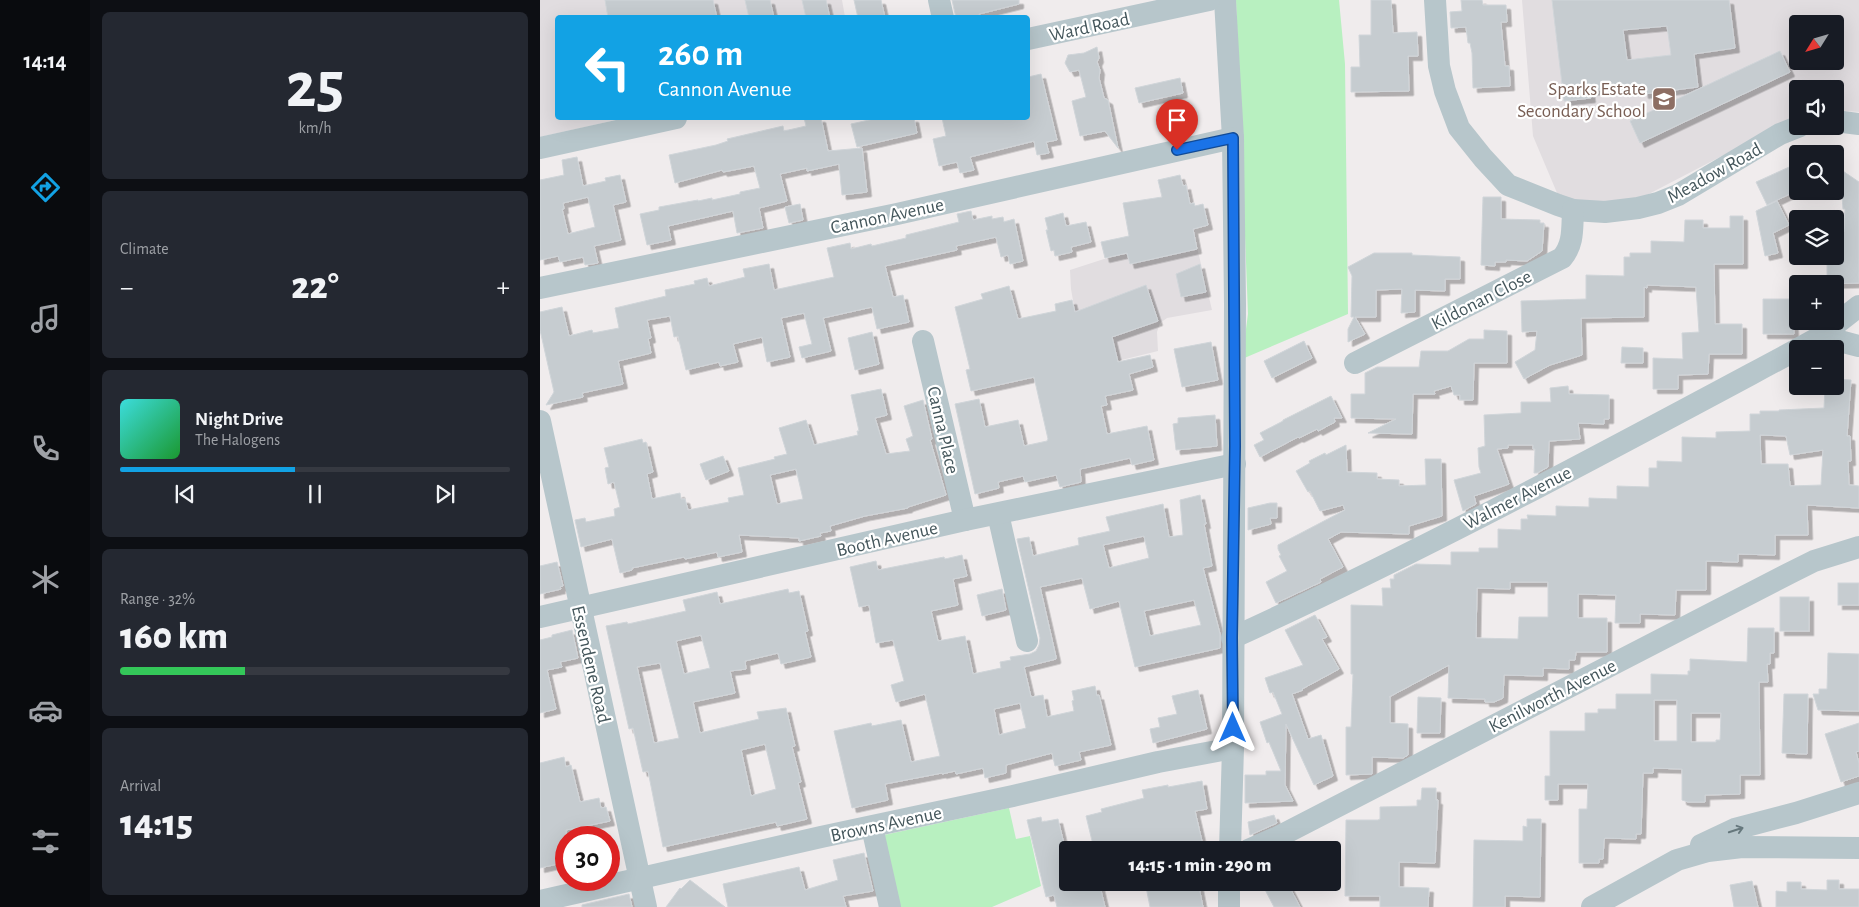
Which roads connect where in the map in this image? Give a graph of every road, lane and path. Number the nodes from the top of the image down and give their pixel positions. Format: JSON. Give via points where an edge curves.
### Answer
{"nodes":[{"id":1,"x":939,"y":0,"type":"edge"},
{"id":2,"x":1209,"y":0,"type":"edge"},
{"id":3,"x":1225,"y":0,"type":"edge"},
{"id":4,"x":1435,"y":0,"type":"edge"},
{"id":5,"x":942,"y":15,"type":"edge"},
{"id":6,"x":1030,"y":39,"type":"edge"},
{"id":7,"x":667,"y":120,"type":"edge"},
{"id":8,"x":1844,"y":122,"type":"edge"},
{"id":9,"x":1859,"y":124,"type":"edge"},
{"id":10,"x":1789,"y":130,"type":"edge"},
{"id":11,"x":1233,"y":138,"type":"junction"},
{"id":12,"x":540,"y":148,"type":"edge"},
{"id":13,"x":1574,"y":210,"type":"junction"},
{"id":14,"x":540,"y":288,"type":"edge"},
{"id":15,"x":1859,"y":306,"type":"edge"},
{"id":16,"x":1818,"y":338,"type":"junction"},
{"id":17,"x":1814,"y":340,"type":"edge"},
{"id":18,"x":923,"y":341,"type":"dead end"},
{"id":19,"x":1859,"y":346,"type":"edge"},
{"id":20,"x":1789,"y":354,"type":"edge"},
{"id":21,"x":1355,"y":363,"type":"dead end"},
{"id":22,"x":540,"y":420,"type":"edge"},
{"id":23,"x":1235,"y":464,"type":"junction"},
{"id":24,"x":998,"y":514,"type":"junction"},
{"id":25,"x":965,"y":520,"type":"junction"},
{"id":26,"x":1859,"y":547,"type":"edge"},
{"id":27,"x":579,"y":607,"type":"junction"},
{"id":28,"x":540,"y":617,"type":"edge"},
{"id":29,"x":1232,"y":638,"type":"junction"},
{"id":30,"x":1027,"y":641,"type":"dead end"},
{"id":31,"x":1233,"y":748,"type":"junction"},
{"id":32,"x":1859,"y":793,"type":"edge"},
{"id":33,"x":1796,"y":813,"type":"junction"},
{"id":34,"x":872,"y":827,"type":"junction"},
{"id":35,"x":1230,"y":841,"type":"edge"},
{"id":36,"x":1269,"y":841,"type":"edge"},
{"id":37,"x":1782,"y":848,"type":"junction"},
{"id":38,"x":1859,"y":848,"type":"edge"},
{"id":39,"x":1677,"y":860,"type":"junction"},
{"id":40,"x":639,"y":878,"type":"junction"},
{"id":41,"x":1229,"y":891,"type":"edge"},
{"id":42,"x":540,"y":901,"type":"edge"},
{"id":43,"x":1614,"y":902,"type":"edge"},
{"id":44,"x":646,"y":907,"type":"edge"},
{"id":45,"x":890,"y":907,"type":"edge"},
{"id":46,"x":1229,"y":907,"type":"edge"},
{"id":47,"x":1592,"y":907,"type":"edge"}],
"edges":[{"from":1,"to":5,"type":"street"},
{"from":2,"to":6,"type":"street","name":"Ward Road"},
{"from":3,"to":11,"type":"street"},
{"from":4,"to":13,"type":"street","name":"Meadow Road","via":[[1444,91],[1459,128],[1508,185]]},
{"from":7,"to":12,"type":"street"},
{"from":8,"to":9,"type":"street"},
{"from":10,"to":13,"type":"street","name":"Meadow Road","via":[[1678,195],[1658,203],[1622,211]]},
{"from":11,"to":14,"type":"street","name":"Cannon Avenue","via":[[897,214]]},
{"from":11,"to":23,"type":"street"},
{"from":13,"to":21,"type":"street","name":"Kildonan Close","via":[[1572,241],[1562,258]]},
{"from":15,"to":16,"type":"street","name":"Walmer Avenue"},
{"from":16,"to":17,"type":"street","name":"Walmer Avenue"},
{"from":16,"to":19,"type":"street"},
{"from":18,"to":25,"type":"street","name":"Canna Place"},
{"from":20,"to":29,"type":"street","name":"Walmer Avenue","via":[[1495,509],[1314,601]]},
{"from":22,"to":27,"type":"street","name":"Essendene Road"},
{"from":23,"to":24,"type":"street","name":"Booth Avenue"},
{"from":23,"to":29,"type":"street"},
{"from":24,"to":25,"type":"street","name":"Booth Avenue"},
{"from":24,"to":30,"type":"street"},
{"from":25,"to":27,"type":"street","name":"Booth Avenue"},
{"from":26,"to":36,"type":"street","name":"Kenilworth Avenue","via":[[1814,561]]},
{"from":27,"to":28,"type":"street","name":"Booth Avenue"},
{"from":27,"to":40,"type":"street","name":"Essendene Road"},
{"from":29,"to":31,"type":"street"},
{"from":31,"to":34,"type":"street","name":"Browns Avenue","via":[[1010,788]]},
{"from":31,"to":35,"type":"street"},
{"from":32,"to":33,"type":"street"},
{"from":33,"to":37,"type":"street","via":[[1785,826]]},
{"from":39,"to":33,"type":"street","one_way":true,"via":[[1719,836]]},
{"from":34,"to":40,"type":"street","name":"Browns Avenue"},
{"from":34,"to":45,"type":"street"},
{"from":37,"to":38,"type":"street"},
{"from":37,"to":39,"type":"street","via":[[1724,848]]},
{"from":39,"to":43,"type":"street"},
{"from":40,"to":42,"type":"street","name":"Browns Avenue"},
{"from":40,"to":44,"type":"street","name":"Essendene Road"},
{"from":41,"to":46,"type":"street"},
{"from":43,"to":47,"type":"street"}]}
